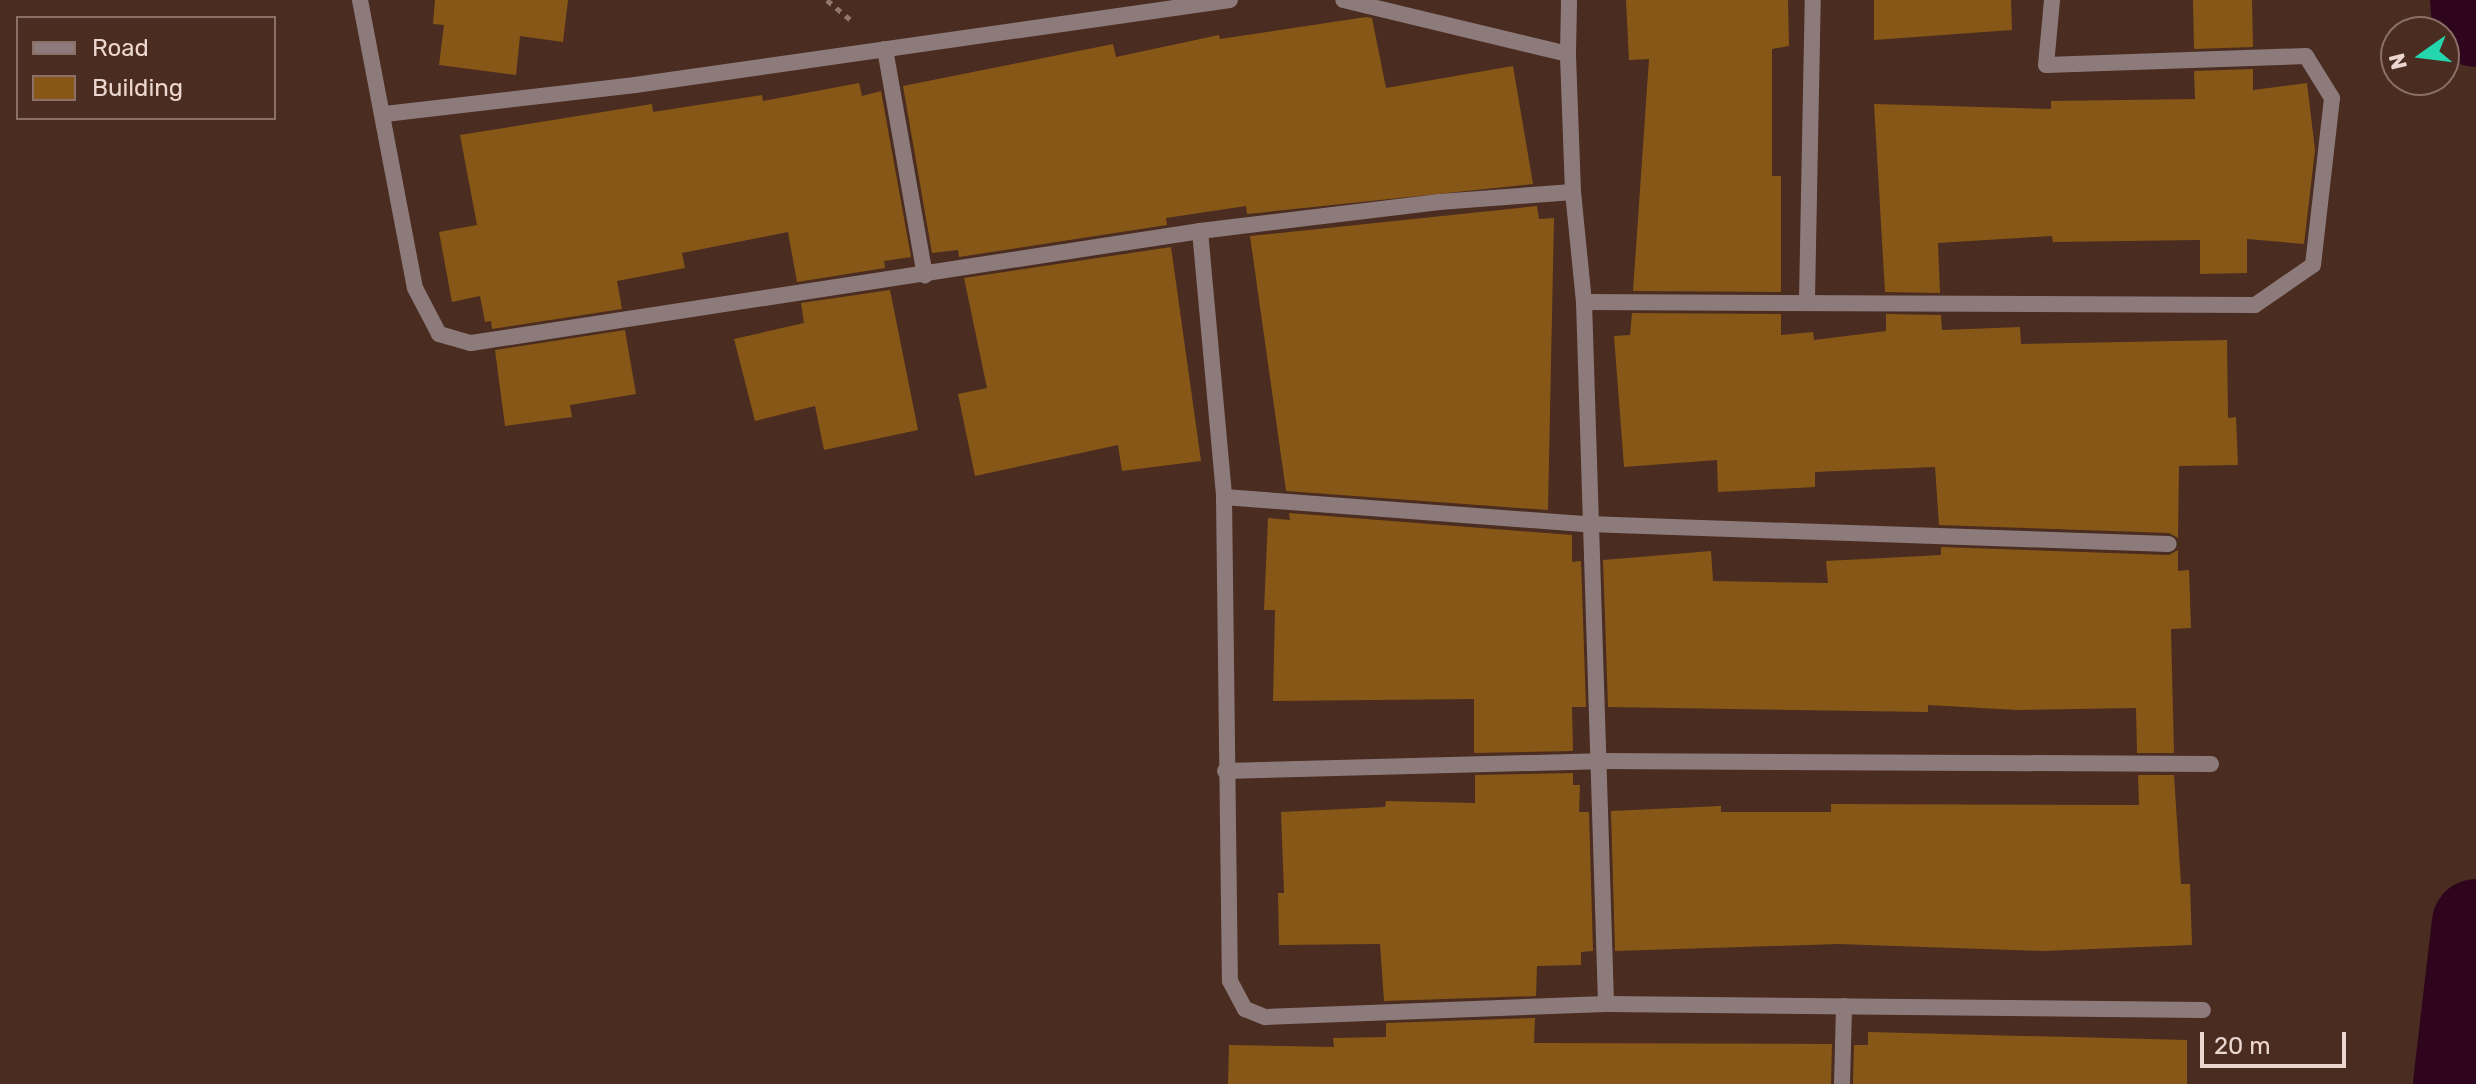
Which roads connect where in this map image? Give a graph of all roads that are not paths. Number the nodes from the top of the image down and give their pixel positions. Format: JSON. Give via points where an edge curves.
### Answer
{"nodes":[{"id":1,"x":360,"y":0,"type":"edge"},
{"id":2,"x":1230,"y":0,"type":"edge"},
{"id":3,"x":1343,"y":0,"type":"edge"},
{"id":4,"x":1569,"y":0,"type":"edge"},
{"id":5,"x":1813,"y":0,"type":"edge"},
{"id":6,"x":2052,"y":0,"type":"edge"},
{"id":7,"x":885,"y":49,"type":"junction"},
{"id":8,"x":1568,"y":54,"type":"junction"},
{"id":9,"x":385,"y":114,"type":"junction"},
{"id":10,"x":1573,"y":192,"type":"junction"},
{"id":11,"x":1200,"y":231,"type":"junction"},
{"id":12,"x":925,"y":275,"type":"junction"},
{"id":13,"x":1807,"y":299,"type":"junction"},
{"id":14,"x":1584,"y":302,"type":"junction"},
{"id":15,"x":1224,"y":497,"type":"junction"},
{"id":16,"x":1587,"y":524,"type":"junction"},
{"id":17,"x":2169,"y":544,"type":"dead end"},
{"id":18,"x":1598,"y":761,"type":"junction"},
{"id":19,"x":2211,"y":764,"type":"dead end"},
{"id":20,"x":1225,"y":771,"type":"junction"},
{"id":21,"x":1606,"y":1004,"type":"junction"},
{"id":22,"x":1844,"y":1006,"type":"junction"},
{"id":23,"x":2203,"y":1010,"type":"dead end"},
{"id":24,"x":1842,"y":1084,"type":"edge"}],
"edges":[{"from":1,"to":9,"type":"street"},
{"from":2,"to":7,"type":"street"},
{"from":3,"to":8,"type":"street"},
{"from":4,"to":8,"type":"street"},
{"from":5,"to":13,"type":"street"},
{"from":6,"to":13,"type":"street","via":[[2046,65],[2306,56],[2332,98],[2313,265],[2255,305]]},
{"from":7,"to":9,"type":"street"},
{"from":7,"to":12,"type":"street"},
{"from":8,"to":10,"type":"street"},
{"from":9,"to":12,"type":"street","via":[[415,288],[439,334],[471,343]]},
{"from":10,"to":11,"type":"street"},
{"from":10,"to":14,"type":"street"},
{"from":11,"to":12,"type":"street"},
{"from":11,"to":15,"type":"street"},
{"from":13,"to":14,"type":"street"},
{"from":14,"to":16,"type":"street"},
{"from":15,"to":16,"type":"street"},
{"from":15,"to":20,"type":"street"},
{"from":16,"to":17,"type":"street"},
{"from":16,"to":18,"type":"street"},
{"from":18,"to":19,"type":"street"},
{"from":18,"to":20,"type":"street"},
{"from":18,"to":21,"type":"street"},
{"from":20,"to":21,"type":"street","via":[[1230,981],[1245,1009],[1265,1017]]},
{"from":21,"to":22,"type":"street"},
{"from":22,"to":23,"type":"street"},
{"from":22,"to":24,"type":"street"}]}
